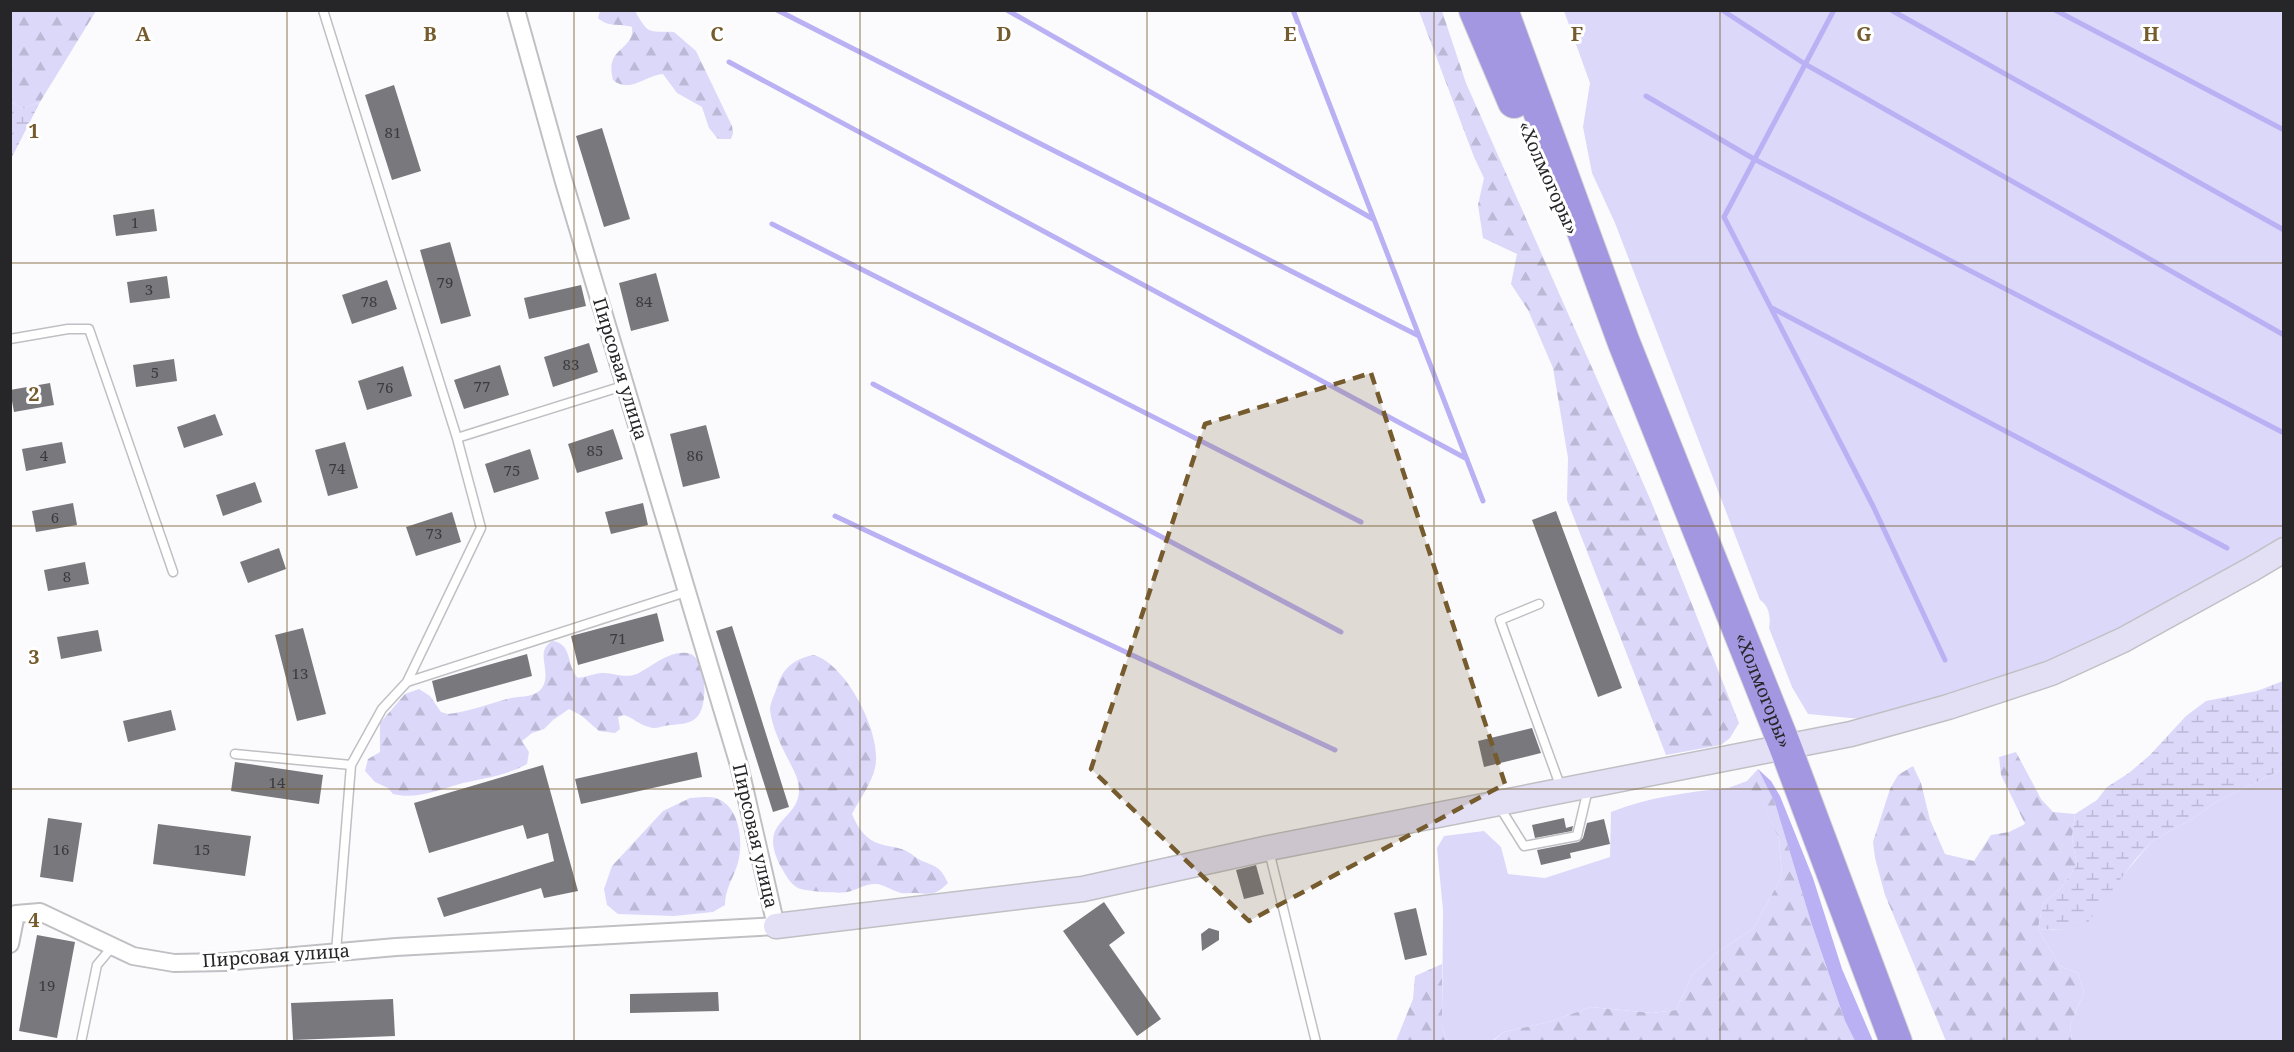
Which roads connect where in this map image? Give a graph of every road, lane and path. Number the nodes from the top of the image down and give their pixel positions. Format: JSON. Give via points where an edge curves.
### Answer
{"nodes":[{"id":1,"x":323,"y":10,"type":"edge"},
{"id":2,"x":516,"y":10,"type":"edge"},
{"id":3,"x":1475,"y":10,"type":"edge"},
{"id":4,"x":1502,"y":10,"type":"edge"},
{"id":5,"x":10,"y":339,"type":"edge"},
{"id":6,"x":1624,"y":344,"type":"junction"},
{"id":7,"x":626,"y":385,"type":"junction"},
{"id":8,"x":457,"y":438,"type":"junction"},
{"id":9,"x":2283,"y":550,"type":"edge"},
{"id":10,"x":173,"y":572,"type":"dead end"},
{"id":11,"x":686,"y":592,"type":"junction"},
{"id":12,"x":1539,"y":604,"type":"dead end"},
{"id":13,"x":407,"y":682,"type":"junction"},
{"id":14,"x":1785,"y":746,"type":"junction"},
{"id":15,"x":235,"y":754,"type":"dead end"},
{"id":16,"x":351,"y":765,"type":"junction"},
{"id":17,"x":1589,"y":785,"type":"junction"},
{"id":18,"x":1561,"y":790,"type":"junction"},
{"id":19,"x":1497,"y":803,"type":"junction"},
{"id":20,"x":1269,"y":848,"type":"junction"},
{"id":21,"x":13,"y":911,"type":"edge"},
{"id":22,"x":777,"y":926,"type":"junction"},
{"id":23,"x":10,"y":944,"type":"edge"},
{"id":24,"x":113,"y":946,"type":"junction"},
{"id":25,"x":336,"y":952,"type":"junction"},
{"id":26,"x":81,"y":1041,"type":"edge"},
{"id":27,"x":1316,"y":1041,"type":"edge"},
{"id":28,"x":1896,"y":1041,"type":"edge"}],
"edges":[{"from":1,"to":8,"type":"lane"},
{"from":2,"to":7,"type":"street","name":"Пирсовая улица"},
{"from":3,"to":6,"type":"highway","name":"«Холмогоры»"},
{"from":4,"to":6,"type":"highway","name":"«Холмогоры»"},
{"from":5,"to":10,"type":"lane","via":[[89,329]]},
{"from":6,"to":14,"type":"highway","name":"«Холмогоры»"},
{"from":7,"to":8,"type":"lane"},
{"from":7,"to":11,"type":"street","name":"Пирсовая улица"},
{"from":8,"to":13,"type":"lane","via":[[481,528]]},
{"from":9,"to":14,"type":"street","via":[[2123,640],[2051,673],[1851,734]]},
{"from":11,"to":13,"type":"lane"},
{"from":11,"to":22,"type":"street","name":"Пирсовая улица","via":[[739,765]]},
{"from":12,"to":18,"type":"lane","via":[[1500,620]]},
{"from":13,"to":16,"type":"lane","via":[[382,709]]},
{"from":14,"to":17,"type":"street"},
{"from":14,"to":28,"type":"highway","name":"«Холмогоры»"},
{"from":15,"to":16,"type":"lane"},
{"from":16,"to":25,"type":"lane"},
{"from":17,"to":18,"type":"street"},
{"from":17,"to":19,"type":"lane","via":[[1577,836],[1524,846]]},
{"from":18,"to":19,"type":"street"},
{"from":19,"to":20,"type":"street"},
{"from":20,"to":22,"type":"street","via":[[1083,888]]},
{"from":20,"to":27,"type":"lane"},
{"from":21,"to":23,"type":"street","name":"Пирсовая улица"},
{"from":21,"to":24,"type":"street","name":"Пирсовая улица","via":[[40,912]]},
{"from":22,"to":25,"type":"street","name":"Пирсовая улица"},
{"from":24,"to":25,"type":"street","name":"Пирсовая улица","via":[[133,956],[174,963]]},
{"from":24,"to":26,"type":"lane","via":[[97,965]]}]}
